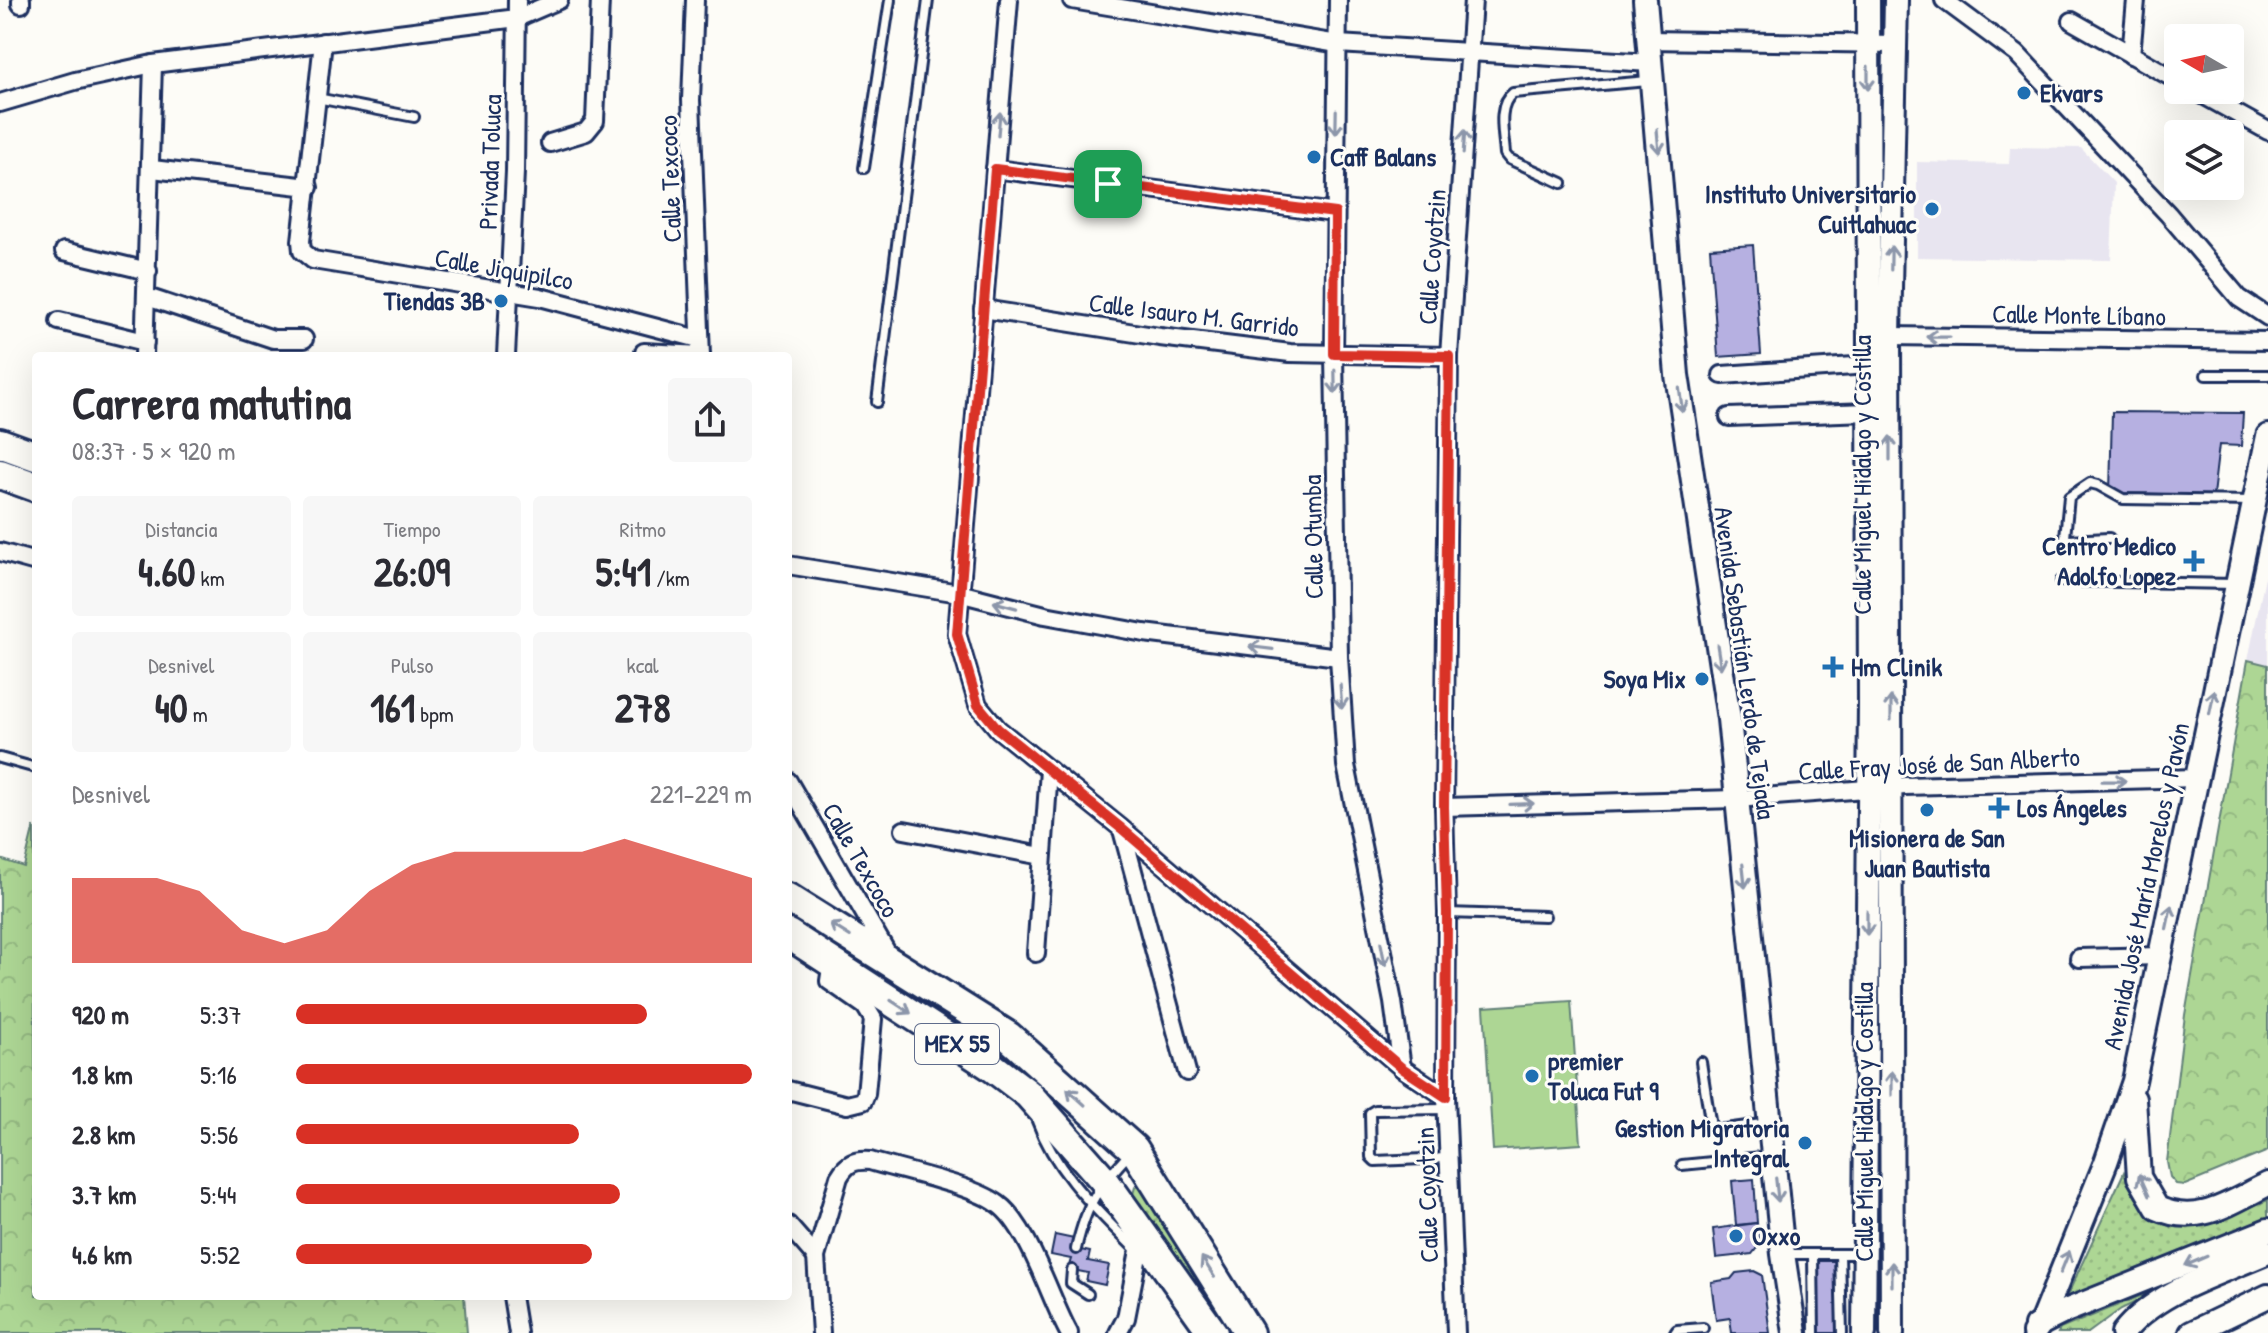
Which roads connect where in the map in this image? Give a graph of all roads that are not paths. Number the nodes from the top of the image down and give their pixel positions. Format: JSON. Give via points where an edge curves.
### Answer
{"nodes":[{"id":1,"x":517,"y":0,"type":"edge"},
{"id":2,"x":559,"y":0,"type":"edge"},
{"id":3,"x":600,"y":0,"type":"edge"},
{"id":4,"x":695,"y":0,"type":"edge"},
{"id":5,"x":890,"y":0,"type":"edge"},
{"id":6,"x":928,"y":0,"type":"edge"},
{"id":7,"x":1009,"y":0,"type":"edge"},
{"id":8,"x":1072,"y":0,"type":"edge"},
{"id":9,"x":1338,"y":0,"type":"edge"},
{"id":10,"x":1473,"y":0,"type":"edge"},
{"id":11,"x":1645,"y":0,"type":"edge"},
{"id":12,"x":1868,"y":0,"type":"edge"},
{"id":13,"x":1896,"y":0,"type":"edge"},
{"id":14,"x":1944,"y":0,"type":"edge"},
{"id":15,"x":2136,"y":0,"type":"edge"},
{"id":16,"x":517,"y":18,"type":"junction"},
{"id":17,"x":2072,"y":21,"type":"dead end"},
{"id":18,"x":1649,"y":40,"type":"junction"},
{"id":19,"x":323,"y":42,"type":"junction"},
{"id":20,"x":1868,"y":43,"type":"junction"},
{"id":21,"x":1338,"y":44,"type":"junction"},
{"id":22,"x":1895,"y":44,"type":"junction"},
{"id":23,"x":1470,"y":53,"type":"junction"},
{"id":24,"x":2131,"y":55,"type":"junction"},
{"id":25,"x":153,"y":64,"type":"junction"},
{"id":26,"x":1652,"y":72,"type":"junction"},
{"id":27,"x":2164,"y":73,"type":"edge"},
{"id":28,"x":317,"y":98,"type":"junction"},
{"id":29,"x":0,"y":103,"type":"edge"},
{"id":30,"x":2219,"y":104,"type":"edge"},
{"id":31,"x":414,"y":117,"type":"dead end"},
{"id":32,"x":2268,"y":131,"type":"edge"},
{"id":33,"x":550,"y":143,"type":"dead end"},
{"id":34,"x":864,"y":168,"type":"dead end"},
{"id":35,"x":152,"y":169,"type":"junction"},
{"id":36,"x":995,"y":169,"type":"junction"},
{"id":37,"x":1562,"y":183,"type":"dead end"},
{"id":38,"x":309,"y":187,"type":"junction"},
{"id":39,"x":1335,"y":213,"type":"junction"},
{"id":40,"x":64,"y":251,"type":"dead end"},
{"id":41,"x":148,"y":271,"type":"junction"},
{"id":42,"x":508,"y":291,"type":"junction"},
{"id":43,"x":147,"y":297,"type":"junction"},
{"id":44,"x":983,"y":309,"type":"junction"},
{"id":45,"x":2268,"y":317,"type":"edge"},
{"id":46,"x":59,"y":321,"type":"dead end"},
{"id":47,"x":1889,"y":336,"type":"junction"},
{"id":48,"x":304,"y":339,"type":"dead end"},
{"id":49,"x":2268,"y":341,"type":"edge"},
{"id":50,"x":144,"y":349,"type":"edge"},
{"id":51,"x":700,"y":350,"type":"edge"},
{"id":52,"x":506,"y":352,"type":"edge"},
{"id":53,"x":644,"y":352,"type":"dead end"},
{"id":54,"x":1334,"y":354,"type":"junction"},
{"id":55,"x":1449,"y":356,"type":"junction"},
{"id":56,"x":1869,"y":365,"type":"junction"},
{"id":57,"x":1722,"y":375,"type":"dead end"},
{"id":58,"x":2206,"y":375,"type":"dead end"},
{"id":59,"x":2268,"y":375,"type":"edge"},
{"id":60,"x":877,"y":402,"type":"dead end"},
{"id":61,"x":1869,"y":412,"type":"junction"},
{"id":62,"x":1729,"y":417,"type":"dead end"},
{"id":63,"x":2268,"y":436,"type":"edge"},
{"id":64,"x":0,"y":443,"type":"edge"},
{"id":65,"x":32,"y":455,"type":"edge"},
{"id":66,"x":0,"y":474,"type":"edge"},
{"id":67,"x":32,"y":486,"type":"edge"},
{"id":68,"x":2255,"y":501,"type":"junction"},
{"id":69,"x":2109,"y":538,"type":"dead end"},
{"id":70,"x":0,"y":552,"type":"edge"},
{"id":71,"x":32,"y":561,"type":"edge"},
{"id":72,"x":792,"y":566,"type":"edge"},
{"id":73,"x":2061,"y":581,"type":"dead end"},
{"id":74,"x":2237,"y":584,"type":"junction"},
{"id":75,"x":959,"y":593,"type":"junction"},
{"id":76,"x":1339,"y":657,"type":"junction"},
{"id":77,"x":0,"y":758,"type":"edge"},
{"id":78,"x":32,"y":767,"type":"edge"},
{"id":79,"x":1049,"y":770,"type":"junction"},
{"id":80,"x":2196,"y":778,"type":"junction"},
{"id":81,"x":1892,"y":786,"type":"junction"},
{"id":82,"x":792,"y":788,"type":"edge"},
{"id":83,"x":1868,"y":789,"type":"junction"},
{"id":84,"x":1736,"y":799,"type":"junction"},
{"id":85,"x":1444,"y":807,"type":"junction"},
{"id":86,"x":1121,"y":828,"type":"junction"},
{"id":87,"x":904,"y":830,"type":"dead end"},
{"id":88,"x":1042,"y":856,"type":"junction"},
{"id":89,"x":792,"y":900,"type":"edge"},
{"id":90,"x":1447,"y":913,"type":"junction"},
{"id":91,"x":1545,"y":916,"type":"dead end"},
{"id":92,"x":792,"y":936,"type":"edge"},
{"id":93,"x":1036,"y":953,"type":"dead end"},
{"id":94,"x":2160,"y":956,"type":"junction"},
{"id":95,"x":2079,"y":958,"type":"dead end"},
{"id":96,"x":832,"y":961,"type":"junction"},
{"id":97,"x":893,"y":963,"type":"junction"},
{"id":98,"x":1701,"y":1062,"type":"dead end"},
{"id":99,"x":1402,"y":1068,"type":"junction"},
{"id":100,"x":1187,"y":1072,"type":"dead end"},
{"id":101,"x":2134,"y":1081,"type":"junction"},
{"id":102,"x":792,"y":1091,"type":"edge"},
{"id":103,"x":1447,"y":1103,"type":"junction"},
{"id":104,"x":1770,"y":1123,"type":"junction"},
{"id":105,"x":1134,"y":1149,"type":"junction"},
{"id":106,"x":1773,"y":1156,"type":"junction"},
{"id":107,"x":1449,"y":1158,"type":"junction"},
{"id":108,"x":1682,"y":1165,"type":"dead end"},
{"id":109,"x":2268,"y":1184,"type":"edge"},
{"id":110,"x":1097,"y":1191,"type":"junction"},
{"id":111,"x":792,"y":1230,"type":"edge"},
{"id":112,"x":2268,"y":1230,"type":"edge"},
{"id":113,"x":1140,"y":1243,"type":"junction"},
{"id":114,"x":1076,"y":1249,"type":"dead end"},
{"id":115,"x":2268,"y":1252,"type":"edge"},
{"id":116,"x":1783,"y":1254,"type":"junction"},
{"id":117,"x":1813,"y":1254,"type":"junction"},
{"id":118,"x":1840,"y":1254,"type":"junction"},
{"id":119,"x":1865,"y":1254,"type":"junction"},
{"id":120,"x":816,"y":1257,"type":"junction"},
{"id":121,"x":1072,"y":1270,"type":"dead end"},
{"id":122,"x":1088,"y":1294,"type":"dead end"},
{"id":123,"x":2268,"y":1296,"type":"edge"},
{"id":124,"x":513,"y":1300,"type":"edge"},
{"id":125,"x":1703,"y":1328,"type":"dead end"},
{"id":126,"x":2033,"y":1330,"type":"edge"},
{"id":127,"x":518,"y":1333,"type":"edge"},
{"id":128,"x":821,"y":1333,"type":"edge"},
{"id":129,"x":1069,"y":1333,"type":"edge"},
{"id":130,"x":1118,"y":1333,"type":"edge"},
{"id":131,"x":1213,"y":1333,"type":"edge"},
{"id":132,"x":1249,"y":1333,"type":"edge"},
{"id":133,"x":1456,"y":1333,"type":"edge"},
{"id":134,"x":1675,"y":1333,"type":"edge"},
{"id":135,"x":1795,"y":1333,"type":"edge"},
{"id":136,"x":1814,"y":1333,"type":"edge"},
{"id":137,"x":1842,"y":1333,"type":"edge"},
{"id":138,"x":1864,"y":1333,"type":"edge"},
{"id":139,"x":1892,"y":1333,"type":"edge"},
{"id":140,"x":2123,"y":1333,"type":"edge"},
{"id":141,"x":2191,"y":1333,"type":"edge"}],
"edges":[{"from":1,"to":16,"type":"street","name":"Privada Toluca"},
{"from":2,"to":16,"type":"street"},
{"from":3,"to":33,"type":"street","via":[[595,121],[586,132]]},
{"from":4,"to":51,"type":"street","name":"Calle Texcoco","via":[[691,100]]},
{"from":5,"to":34,"type":"lane"},
{"from":6,"to":60,"type":"lane"},
{"from":36,"to":7,"type":"street","one_way":true},
{"from":8,"to":21,"type":"street"},
{"from":9,"to":21,"type":"street","name":"Calle Otumba"},
{"from":10,"to":23,"type":"street","name":"Calle Coyotzin"},
{"from":11,"to":18,"type":"main road","name":"Avenida Sebastián Lerdo de Tejada"},
{"from":12,"to":20,"type":"main road","name":"Calle Miguel Hidalgo y Costilla"},
{"from":13,"to":22,"type":"main road","name":"Calle Miguel Hidalgo y Costilla"},
{"from":14,"to":45,"type":"street","via":[[2017,54],[2168,214],[2239,298]]},
{"from":15,"to":24,"type":"street"},
{"from":16,"to":19,"type":"street"},
{"from":16,"to":42,"type":"street","name":"Privada Toluca"},
{"from":17,"to":24,"type":"street"},
{"from":18,"to":20,"type":"street"},
{"from":18,"to":26,"type":"main road","name":"Avenida Sebastián Lerdo de Tejada"},
{"from":19,"to":25,"type":"street"},
{"from":19,"to":28,"type":"street"},
{"from":20,"to":22,"type":"street"},
{"from":20,"to":56,"type":"main road","name":"Calle Miguel Hidalgo y Costilla","one_way":true},
{"from":21,"to":23,"type":"street"},
{"from":21,"to":39,"type":"street","name":"Calle Otumba","one_way":true},
{"from":47,"to":22,"type":"main road","name":"Calle Miguel Hidalgo y Costilla","one_way":true},
{"from":23,"to":26,"type":"street"},
{"from":55,"to":23,"type":"street","name":"Calle Coyotzin","one_way":true},
{"from":24,"to":27,"type":"street"},
{"from":25,"to":29,"type":"street"},
{"from":25,"to":35,"type":"street"},
{"from":26,"to":37,"type":"lane","via":[[1508,96],[1503,114],[1505,154]]},
{"from":26,"to":84,"type":"main road","name":"Avenida Sebastián Lerdo de Tejada","one_way":true,"via":[[1677,375],[1729,719]]},
{"from":28,"to":31,"type":"lane"},
{"from":28,"to":38,"type":"street"},
{"from":30,"to":32,"type":"street"},
{"from":35,"to":38,"type":"street"},
{"from":35,"to":41,"type":"street"},
{"from":36,"to":39,"type":"street"},
{"from":36,"to":44,"type":"street"},
{"from":38,"to":42,"type":"street","name":"Calle Jiquipilco","via":[[302,251],[313,260]]},
{"from":39,"to":54,"type":"street","name":"Calle Otumba"},
{"from":40,"to":41,"type":"street"},
{"from":41,"to":43,"type":"street"},
{"from":42,"to":51,"type":"street","name":"Calle Jiquipilco"},
{"from":42,"to":52,"type":"street","name":"Privada Toluca"},
{"from":43,"to":48,"type":"street","via":[[273,339]]},
{"from":43,"to":50,"type":"street"},
{"from":44,"to":54,"type":"street","name":"Calle Isauro M. Garrido","via":[[1174,339]]},
{"from":44,"to":75,"type":"street"},
{"from":46,"to":50,"type":"street"},
{"from":49,"to":47,"type":"street","name":"Calle Monte Líbano","one_way":true},
{"from":81,"to":47,"type":"main road","name":"Calle Miguel Hidalgo y Costilla","one_way":true},
{"from":51,"to":53,"type":"street"},
{"from":54,"to":55,"type":"street","name":"Calle Isauro M. Garrido"},
{"from":54,"to":76,"type":"street","name":"Calle Otumba","one_way":true},
{"from":55,"to":85,"type":"street","name":"Calle Coyotzin"},
{"from":56,"to":57,"type":"street"},
{"from":56,"to":61,"type":"main road","name":"Calle Miguel Hidalgo y Costilla"},
{"from":58,"to":59,"type":"lane"},
{"from":61,"to":62,"type":"street"},
{"from":61,"to":83,"type":"main road","name":"Calle Miguel Hidalgo y Costilla"},
{"from":63,"to":68,"type":"main road","name":"Avenida José María Morelos y Pavón"},
{"from":64,"to":65,"type":"highway"},
{"from":66,"to":67,"type":"highway"},
{"from":68,"to":69,"type":"lane","via":[[2123,499],[2090,483],[2066,502],[2065,537]]},
{"from":68,"to":74,"type":"main road","name":"Avenida José María Morelos y Pavón"},
{"from":70,"to":71,"type":"street"},
{"from":72,"to":75,"type":"street"},
{"from":73,"to":74,"type":"lane"},
{"from":80,"to":74,"type":"main road","name":"Avenida José María Morelos y Pavón","one_way":true},
{"from":76,"to":75,"type":"street","one_way":true,"via":[[1144,633]]},
{"from":75,"to":79,"type":"street","via":[[957,634],[978,705],[998,729]]},
{"from":76,"to":99,"type":"street","name":"Calle Otumba","one_way":true,"via":[[1346,765]]},
{"from":77,"to":78,"type":"lane"},
{"from":79,"to":86,"type":"street"},
{"from":79,"to":88,"type":"street"},
{"from":81,"to":80,"type":"street","name":"Calle Fray José de San Alberto","one_way":true},
{"from":94,"to":80,"type":"main road","name":"Avenida José María Morelos y Pavón","one_way":true},
{"from":81,"to":83,"type":"street","name":"Calle Fray José de San Alberto"},
{"from":139,"to":81,"type":"main road","name":"Calle Miguel Hidalgo y Costilla","one_way":true},
{"from":82,"to":97,"type":"street","name":"Calle Texcoco"},
{"from":83,"to":84,"type":"street","name":"Calle Fray José de San Alberto"},
{"from":83,"to":119,"type":"main road","name":"Calle Miguel Hidalgo y Costilla","one_way":true},
{"from":85,"to":84,"type":"street","name":"Calle Fray José de San Alberto","one_way":true},
{"from":84,"to":104,"type":"main road","name":"Avenida Sebastián Lerdo de Tejada","one_way":true},
{"from":85,"to":90,"type":"street","name":"Calle Coyotzin"},
{"from":86,"to":99,"type":"street"},
{"from":86,"to":100,"type":"street"},
{"from":87,"to":88,"type":"street"},
{"from":88,"to":93,"type":"street"},
{"from":97,"to":89,"type":"highway","number":"MEX 55","one_way":true},
{"from":90,"to":91,"type":"lane"},
{"from":90,"to":103,"type":"street","name":"Calle Coyotzin"},
{"from":92,"to":96,"type":"highway","number":"MEX 55"},
{"from":94,"to":95,"type":"street"},
{"from":94,"to":101,"type":"main road","name":"Avenida José María Morelos y Pavón"},
{"from":96,"to":102,"type":"street","via":[[829,981],[865,1006],[873,1019],[866,1094],[863,1101],[847,1105]]},
{"from":96,"to":110,"type":"highway","number":"MEX 55","one_way":true,"via":[[1028,1094]]},
{"from":105,"to":97,"type":"highway","number":"MEX 55","one_way":true,"via":[[1008,1036]]},
{"from":98,"to":104,"type":"lane","via":[[1711,1127]]},
{"from":99,"to":103,"type":"street"},
{"from":109,"to":101,"type":"main road","one_way":true,"via":[[2206,1213],[2177,1216],[2157,1208],[2139,1177]]},
{"from":126,"to":101,"type":"main road","name":"Avenida José María Morelos y Pavón","one_way":true,"via":[[2106,1162]]},
{"from":103,"to":107,"type":"street","name":"Calle Coyotzin"},
{"from":103,"to":107,"type":"lane","via":[[1370,1113],[1371,1157]]},
{"from":104,"to":106,"type":"main road","name":"Avenida Sebastián Lerdo de Tejada"},
{"from":105,"to":110,"type":"lane"},
{"from":132,"to":105,"type":"highway","number":"MEX 55","one_way":true},
{"from":106,"to":108,"type":"lane"},
{"from":106,"to":116,"type":"main road","name":"Avenida Sebastián Lerdo de Tejada","one_way":true},
{"from":107,"to":133,"type":"street","name":"Calle Coyotzin"},
{"from":110,"to":113,"type":"highway","number":"MEX 55"},
{"from":110,"to":114,"type":"lane"},
{"from":111,"to":120,"type":"street"},
{"from":112,"to":126,"type":"main road","one_way":true},
{"from":113,"to":130,"type":"street","via":[[1126,1318]]},
{"from":113,"to":131,"type":"highway","number":"MEX 55"},
{"from":115,"to":140,"type":"main road","via":[[2162,1299]]},
{"from":116,"to":117,"type":"lane"},
{"from":116,"to":135,"type":"main road","name":"Avenida Sebastián Lerdo de Tejada"},
{"from":117,"to":118,"type":"lane"},
{"from":117,"to":136,"type":"lane"},
{"from":118,"to":119,"type":"lane"},
{"from":118,"to":137,"type":"lane"},
{"from":119,"to":138,"type":"main road","name":"Calle Miguel Hidalgo y Costilla"},
{"from":120,"to":128,"type":"street"},
{"from":120,"to":129,"type":"street","via":[[846,1165],[857,1160],[884,1165],[979,1194],[1008,1213]]},
{"from":121,"to":122,"type":"lane","via":[[1071,1283]]},
{"from":123,"to":141,"type":"main road"},
{"from":124,"to":127,"type":"street"},
{"from":125,"to":134,"type":"lane"}]}
